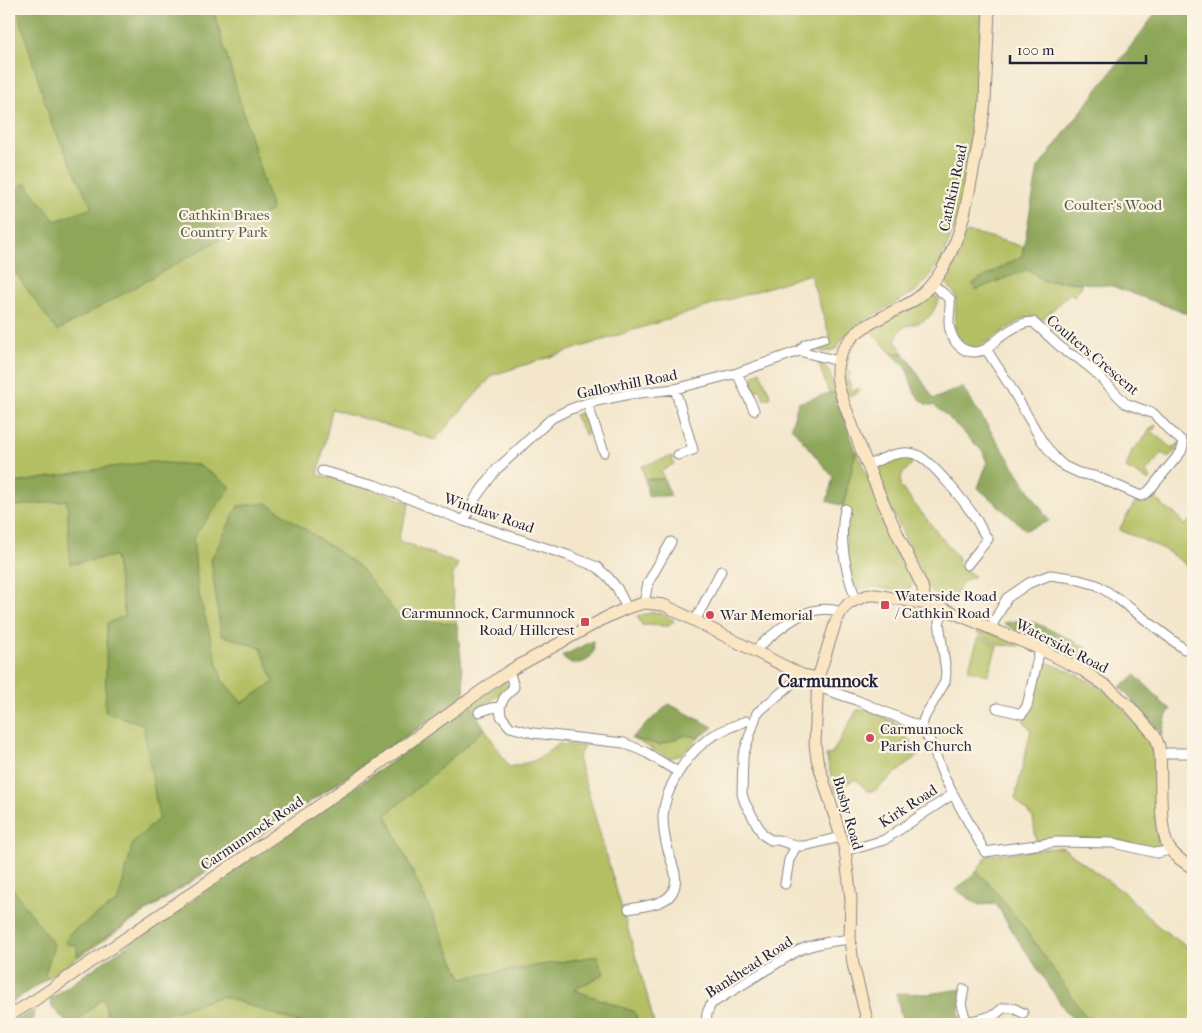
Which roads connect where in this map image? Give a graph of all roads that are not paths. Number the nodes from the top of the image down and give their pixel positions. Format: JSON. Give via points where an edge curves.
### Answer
{"nodes":[{"id":1,"x":989,"y":9,"type":"edge"},
{"id":2,"x":932,"y":284,"type":"junction"},
{"id":3,"x":824,"y":338,"type":"dead end"},
{"id":4,"x":986,"y":349,"type":"junction"},
{"id":5,"x":799,"y":351,"type":"junction"},
{"id":6,"x":839,"y":361,"type":"junction"},
{"id":7,"x":737,"y":373,"type":"junction"},
{"id":8,"x":675,"y":389,"type":"junction"},
{"id":9,"x":586,"y":403,"type":"junction"},
{"id":10,"x":754,"y":410,"type":"dead end"},
{"id":11,"x":604,"y":452,"type":"dead end"},
{"id":12,"x":678,"y":455,"type":"dead end"},
{"id":13,"x":867,"y":466,"type":"junction"},
{"id":14,"x":322,"y":471,"type":"dead end"},
{"id":15,"x":845,"y":509,"type":"dead end"},
{"id":16,"x":464,"y":520,"type":"junction"},
{"id":17,"x":671,"y":542,"type":"dead end"},
{"id":18,"x":967,"y":565,"type":"dead end"},
{"id":19,"x":721,"y":571,"type":"dead end"},
{"id":20,"x":856,"y":600,"type":"junction"},
{"id":21,"x":924,"y":602,"type":"junction"},
{"id":22,"x":644,"y":603,"type":"junction"},
{"id":23,"x":627,"y":608,"type":"junction"},
{"id":24,"x":945,"y":609,"type":"junction"},
{"id":25,"x":841,"y":612,"type":"junction"},
{"id":26,"x":696,"y":620,"type":"junction"},
{"id":27,"x":991,"y":627,"type":"junction"},
{"id":28,"x":1040,"y":649,"type":"junction"},
{"id":29,"x":1184,"y":649,"type":"dead end"},
{"id":30,"x":755,"y":650,"type":"junction"},
{"id":31,"x":509,"y":671,"type":"junction"},
{"id":32,"x":802,"y":675,"type":"junction"},
{"id":33,"x":818,"y":683,"type":"junction"},
{"id":34,"x":500,"y":707,"type":"junction"},
{"id":35,"x":997,"y":708,"type":"dead end"},
{"id":36,"x":480,"y":712,"type":"dead end"},
{"id":37,"x":746,"y":721,"type":"dead end"},
{"id":38,"x":921,"y":727,"type":"junction"},
{"id":39,"x":1193,"y":753,"type":"edge"},
{"id":40,"x":1160,"y":755,"type":"junction"},
{"id":41,"x":678,"y":772,"type":"junction"},
{"id":42,"x":953,"y":794,"type":"junction"},
{"id":43,"x":841,"y":838,"type":"junction"},
{"id":44,"x":796,"y":846,"type":"junction"},
{"id":45,"x":844,"y":850,"type":"junction"},
{"id":46,"x":1170,"y":850,"type":"junction"},
{"id":47,"x":1193,"y":868,"type":"edge"},
{"id":48,"x":785,"y":884,"type":"dead end"},
{"id":49,"x":635,"y":910,"type":"dead end"},
{"id":50,"x":850,"y":939,"type":"junction"},
{"id":51,"x":964,"y":989,"type":"dead end"},
{"id":52,"x":1023,"y":1013,"type":"dead end"},
{"id":53,"x":9,"y":1016,"type":"edge"},
{"id":54,"x":967,"y":1023,"type":"edge"},
{"id":55,"x":706,"y":1024,"type":"edge"},
{"id":56,"x":868,"y":1024,"type":"edge"}],
"edges":[{"from":1,"to":2,"type":"street","name":"Cathkin Road","via":[[984,109],[962,228]]},
{"from":2,"to":4,"type":"street","via":[[950,298],[950,330],[955,340],[966,352]]},
{"from":2,"to":6,"type":"street","name":"Cathkin Road","via":[[914,300],[862,328],[844,348]]},
{"from":3,"to":5,"type":"street","name":"Gallowhill Road","via":[[806,344]]},
{"from":4,"to":4,"type":"street","name":"Coulters Crescent","via":[[1026,322],[1033,322],[1066,352],[1094,371],[1125,403],[1154,414],[1182,441],[1181,452],[1141,496],[1064,466],[1049,451]]},
{"from":5,"to":6,"type":"street"},
{"from":5,"to":7,"type":"street","name":"Gallowhill Road"},
{"from":6,"to":13,"type":"street","via":[[837,377]]},
{"from":7,"to":8,"type":"street","name":"Gallowhill Road"},
{"from":7,"to":10,"type":"street"},
{"from":8,"to":9,"type":"street","name":"Gallowhill Road"},
{"from":8,"to":12,"type":"street","via":[[693,450]]},
{"from":9,"to":11,"type":"street"},
{"from":9,"to":16,"type":"street","name":"Gallowhill Road","via":[[552,418],[496,470]]},
{"from":13,"to":18,"type":"street","via":[[894,454],[915,454],[924,459],[952,489],[988,539]]},
{"from":13,"to":21,"type":"street","via":[[922,586]]},
{"from":14,"to":16,"type":"street","name":"Windlaw Road","via":[[375,485]]},
{"from":15,"to":20,"type":"street","via":[[843,555]]},
{"from":16,"to":23,"type":"street","name":"Windlaw Road","via":[[597,567],[617,588]]},
{"from":17,"to":22,"type":"street","via":[[648,583]]},
{"from":19,"to":26,"type":"street"},
{"from":20,"to":21,"type":"street","name":"Waterside Road","via":[[876,595]]},
{"from":20,"to":25,"type":"street","name":"Waterside Road"},
{"from":21,"to":24,"type":"street","name":"Waterside Road"},
{"from":22,"to":23,"type":"street","name":"Carmunnock Road"},
{"from":22,"to":26,"type":"street","via":[[664,605]]},
{"from":23,"to":31,"type":"street","name":"Carmunnock Road"},
{"from":24,"to":27,"type":"street","name":"Waterside Road"},
{"from":24,"to":38,"type":"street","via":[[939,622],[945,682]]},
{"from":25,"to":30,"type":"street","via":[[820,609],[801,615]]},
{"from":25,"to":33,"type":"street","name":"Busby Road"},
{"from":26,"to":30,"type":"street"},
{"from":27,"to":28,"type":"street","name":"Waterside Road"},
{"from":27,"to":29,"type":"street","via":[[1007,598],[1029,583],[1050,575],[1097,585]]},
{"from":28,"to":35,"type":"street","via":[[1024,712]]},
{"from":28,"to":40,"type":"street","name":"Waterside Road","via":[[1097,679],[1121,698],[1155,736]]},
{"from":30,"to":32,"type":"street"},
{"from":31,"to":34,"type":"street","via":[[514,687]]},
{"from":31,"to":53,"type":"street","name":"Carmunnock Road","via":[[355,781]]},
{"from":32,"to":33,"type":"street"},
{"from":32,"to":44,"type":"street","via":[[757,713],[743,756],[742,794],[763,835]]},
{"from":33,"to":38,"type":"street"},
{"from":33,"to":43,"type":"street","name":"Busby Road","via":[[814,744]]},
{"from":34,"to":36,"type":"street"},
{"from":34,"to":41,"type":"street","via":[[504,721],[520,731],[624,743]]},
{"from":37,"to":41,"type":"street","via":[[728,733],[709,738],[691,754]]},
{"from":38,"to":42,"type":"street","name":"Kirk Road"},
{"from":39,"to":40,"type":"street"},
{"from":40,"to":46,"type":"street","name":"Waterside Road","via":[[1162,819]]},
{"from":41,"to":49,"type":"street","via":[[663,816],[675,873],[673,891],[660,902]]},
{"from":42,"to":45,"type":"street","name":"Kirk Road","via":[[884,840]]},
{"from":42,"to":46,"type":"street","via":[[985,852],[1057,842],[1112,842],[1157,853]]},
{"from":43,"to":44,"type":"street"},
{"from":43,"to":45,"type":"street","name":"Busby Road"},
{"from":44,"to":48,"type":"street","via":[[789,860]]},
{"from":45,"to":50,"type":"street","name":"Busby Road","via":[[851,899]]},
{"from":46,"to":47,"type":"street"},
{"from":50,"to":55,"type":"street","name":"Bankhead Road","via":[[802,948],[711,1004]]},
{"from":50,"to":56,"type":"street","name":"Busby Road"},
{"from":51,"to":54,"type":"street","via":[[961,1004]]},
{"from":52,"to":54,"type":"street","via":[[1003,1008],[996,1014]]}]}
